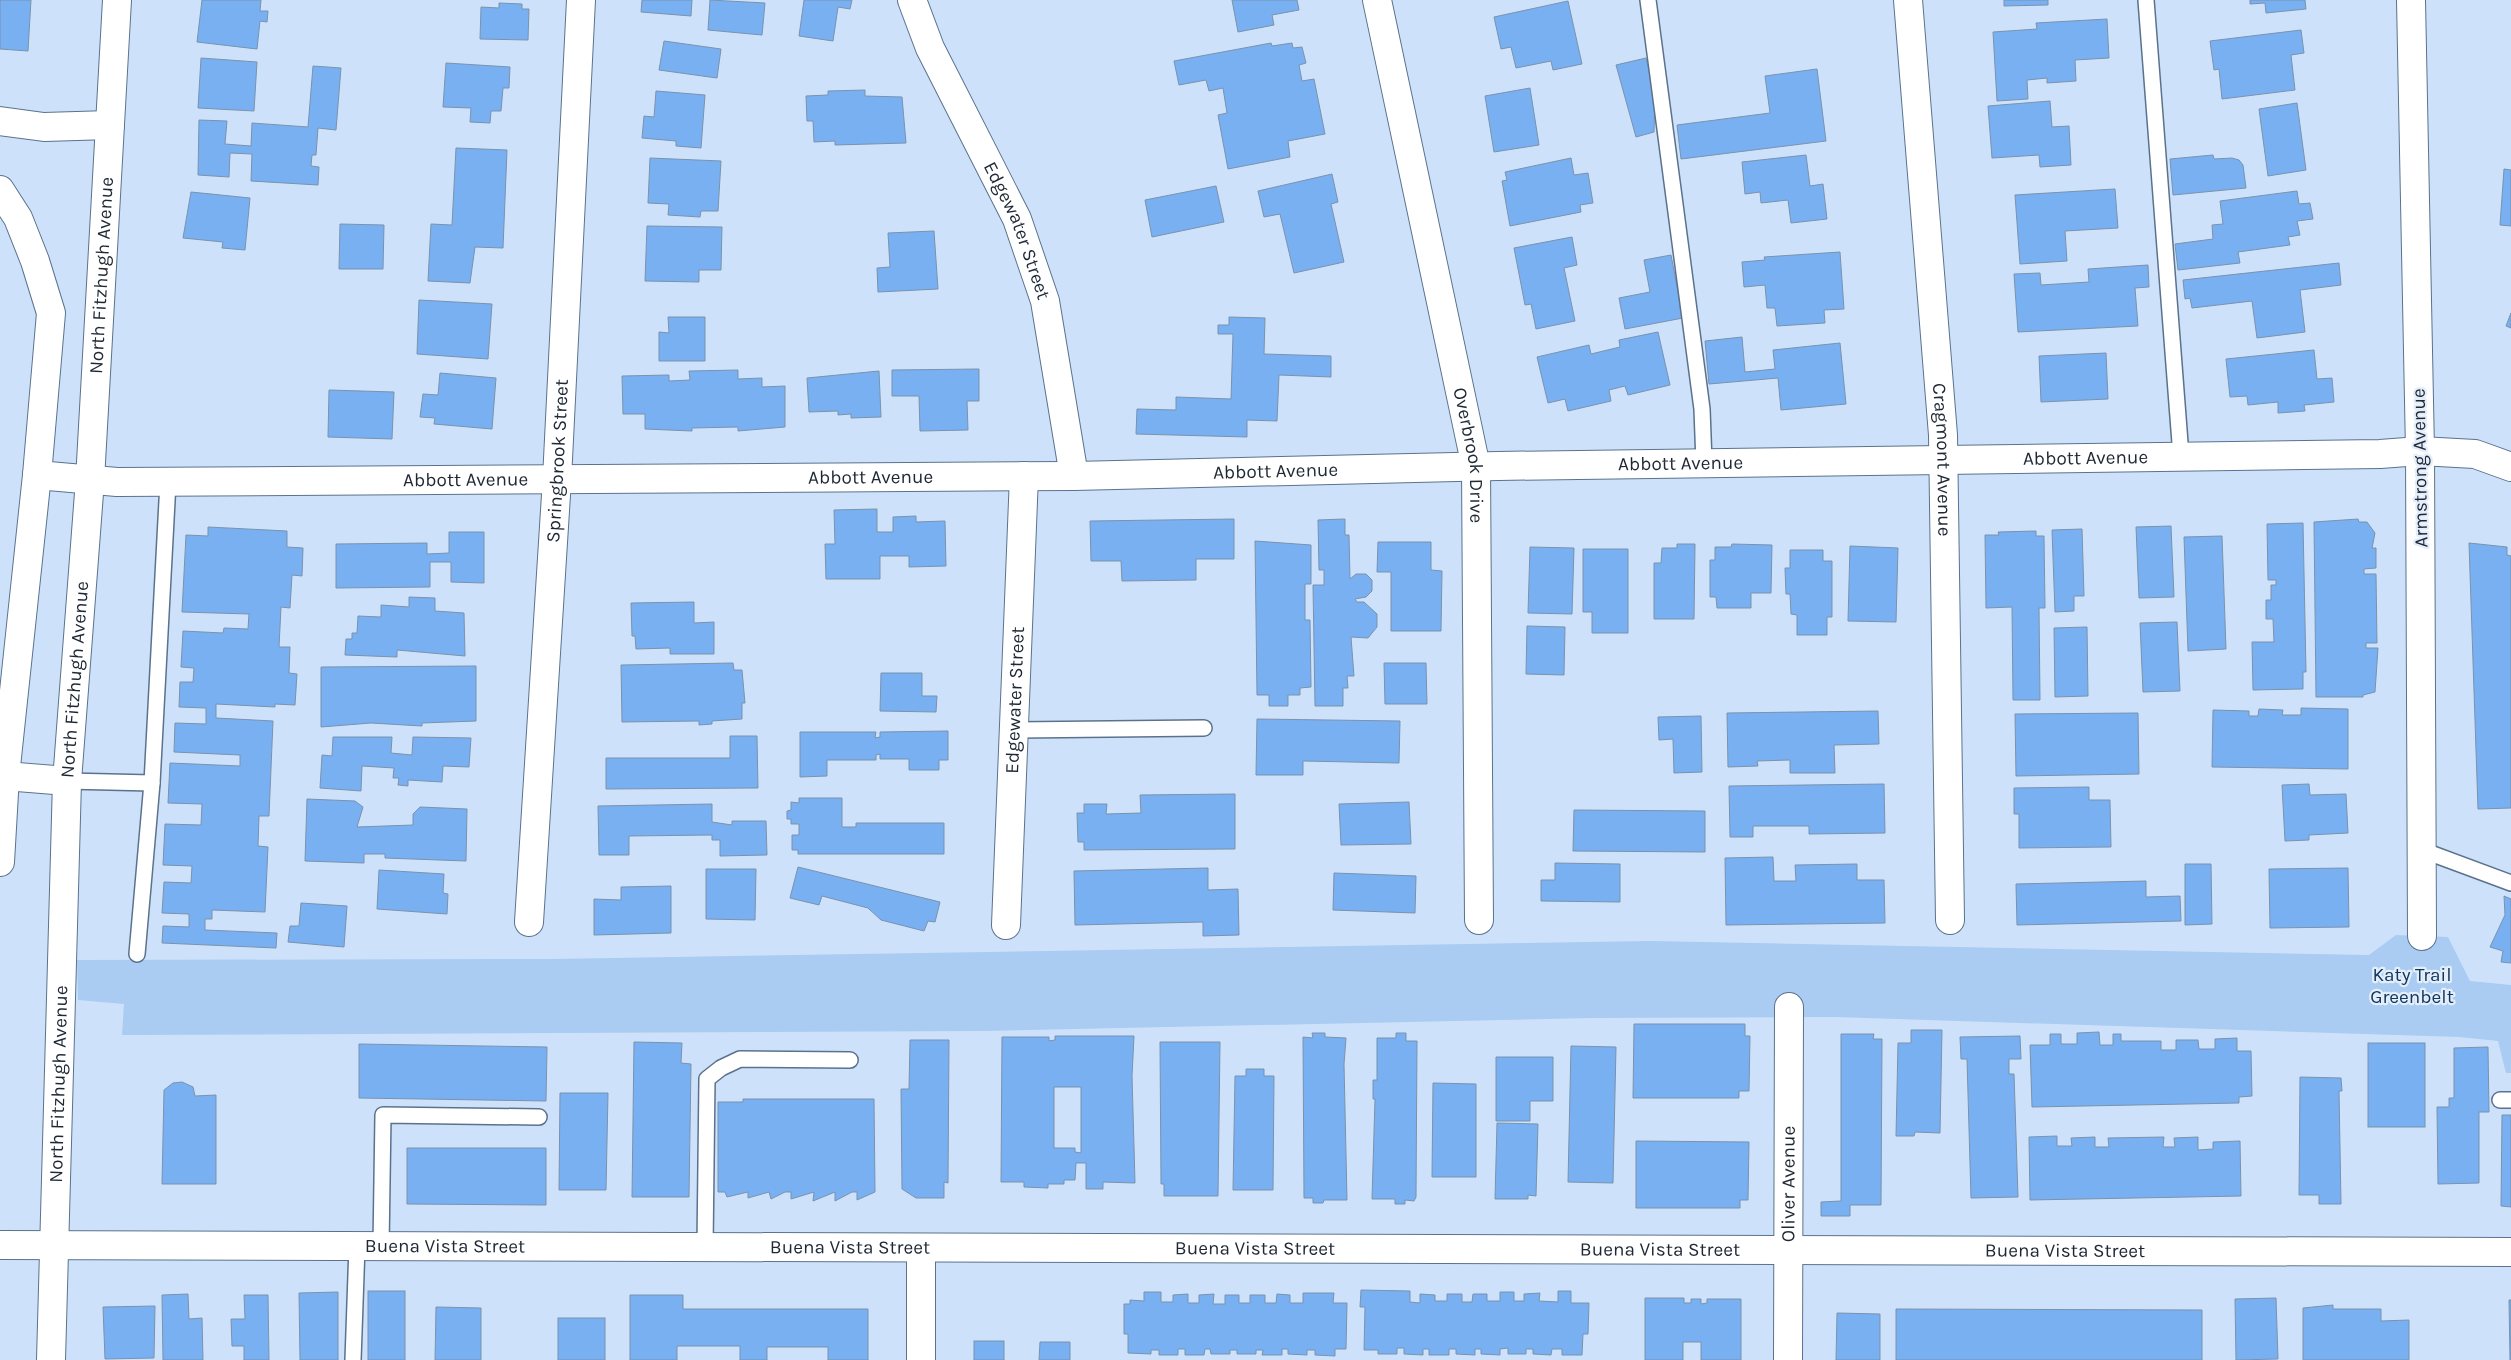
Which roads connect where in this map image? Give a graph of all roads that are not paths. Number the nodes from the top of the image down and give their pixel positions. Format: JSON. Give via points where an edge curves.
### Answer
{"nodes":[{"id":1,"x":116,"y":0,"type":"edge"},
{"id":2,"x":582,"y":0,"type":"edge"},
{"id":3,"x":912,"y":0,"type":"edge"},
{"id":4,"x":1378,"y":0,"type":"edge"},
{"id":5,"x":1648,"y":0,"type":"edge"},
{"id":6,"x":1908,"y":0,"type":"edge"},
{"id":7,"x":2146,"y":0,"type":"edge"},
{"id":8,"x":2411,"y":0,"type":"edge"},
{"id":9,"x":0,"y":121,"type":"edge"},
{"id":10,"x":110,"y":126,"type":"junction"},
{"id":11,"x":0,"y":190,"type":"edge"},
{"id":12,"x":2420,"y":451,"type":"junction"},
{"id":13,"x":2181,"y":456,"type":"junction"},
{"id":14,"x":1944,"y":460,"type":"junction"},
{"id":15,"x":1704,"y":464,"type":"junction"},
{"id":16,"x":1476,"y":467,"type":"junction"},
{"id":17,"x":2511,"y":467,"type":"edge"},
{"id":18,"x":37,"y":475,"type":"junction"},
{"id":19,"x":1024,"y":476,"type":"junction"},
{"id":20,"x":1074,"y":476,"type":"junction"},
{"id":21,"x":557,"y":479,"type":"junction"},
{"id":22,"x":90,"y":480,"type":"junction"},
{"id":23,"x":168,"y":482,"type":"junction"},
{"id":24,"x":1204,"y":728,"type":"dead end"},
{"id":25,"x":1013,"y":730,"type":"junction"},
{"id":26,"x":5,"y":776,"type":"junction"},
{"id":27,"x":67,"y":781,"type":"junction"},
{"id":28,"x":152,"y":783,"type":"junction"},
{"id":29,"x":2422,"y":850,"type":"junction"},
{"id":30,"x":0,"y":862,"type":"edge"},
{"id":31,"x":2511,"y":883,"type":"edge"},
{"id":32,"x":1479,"y":920,"type":"dead end"},
{"id":33,"x":1950,"y":920,"type":"dead end"},
{"id":34,"x":529,"y":922,"type":"dead end"},
{"id":35,"x":1006,"y":925,"type":"dead end"},
{"id":36,"x":2422,"y":936,"type":"dead end"},
{"id":37,"x":137,"y":954,"type":"dead end"},
{"id":38,"x":1789,"y":1007,"type":"dead end"},
{"id":39,"x":850,"y":1060,"type":"dead end"},
{"id":40,"x":539,"y":1117,"type":"dead end"},
{"id":41,"x":52,"y":1244,"type":"junction"},
{"id":42,"x":0,"y":1245,"type":"edge"},
{"id":43,"x":370,"y":1246,"type":"junction"},
{"id":44,"x":705,"y":1247,"type":"junction"},
{"id":45,"x":921,"y":1248,"type":"junction"},
{"id":46,"x":1788,"y":1250,"type":"junction"},
{"id":47,"x":2511,"y":1252,"type":"edge"},
{"id":48,"x":51,"y":1360,"type":"edge"},
{"id":49,"x":353,"y":1360,"type":"edge"},
{"id":50,"x":921,"y":1360,"type":"edge"},
{"id":51,"x":1788,"y":1360,"type":"edge"}],
"edges":[{"from":1,"to":10,"type":"street","name":"North Fitzhugh Avenue"},
{"from":2,"to":21,"type":"street","name":"Springbrook Street"},
{"from":3,"to":20,"type":"street","name":"Edgewater Street","via":[[930,48],[1016,219],[1042,292]]},
{"from":4,"to":16,"type":"street","name":"Overbrook Drive"},
{"from":5,"to":15,"type":"lane","via":[[1702,409]]},
{"from":6,"to":14,"type":"street","name":"Cragmont Avenue"},
{"from":7,"to":13,"type":"lane"},
{"from":8,"to":12,"type":"street","name":"Armstrong Avenue"},
{"from":9,"to":10,"type":"street","via":[[44,127]]},
{"from":10,"to":22,"type":"street","name":"North Fitzhugh Avenue"},
{"from":11,"to":18,"type":"street","via":[[18,218],[51,313]]},
{"from":12,"to":13,"type":"street","name":"Abbott Avenue"},
{"from":12,"to":17,"type":"street","name":"Abbott Avenue","via":[[2475,454]]},
{"from":12,"to":29,"type":"street","name":"Armstrong Avenue"},
{"from":13,"to":14,"type":"street","name":"Abbott Avenue"},
{"from":14,"to":15,"type":"street","name":"Abbott Avenue"},
{"from":14,"to":33,"type":"street","name":"Cragmont Avenue"},
{"from":15,"to":16,"type":"street","name":"Abbott Avenue"},
{"from":16,"to":20,"type":"street","name":"Abbott Avenue"},
{"from":16,"to":32,"type":"street","name":"Overbrook Drive"},
{"from":18,"to":22,"type":"street","name":"Abbott Avenue"},
{"from":18,"to":26,"type":"street"},
{"from":19,"to":20,"type":"street","name":"Abbott Avenue"},
{"from":19,"to":21,"type":"street","name":"Abbott Avenue"},
{"from":19,"to":25,"type":"street","name":"Edgewater Street"},
{"from":21,"to":23,"type":"street","name":"Abbott Avenue"},
{"from":21,"to":34,"type":"street","name":"Springbrook Street"},
{"from":22,"to":23,"type":"street","name":"Abbott Avenue"},
{"from":22,"to":27,"type":"street","name":"North Fitzhugh Avenue"},
{"from":23,"to":28,"type":"lane"},
{"from":24,"to":25,"type":"lane"},
{"from":25,"to":35,"type":"street","name":"Edgewater Street"},
{"from":26,"to":27,"type":"street"},
{"from":26,"to":30,"type":"street"},
{"from":27,"to":28,"type":"lane"},
{"from":27,"to":41,"type":"street","name":"North Fitzhugh Avenue"},
{"from":28,"to":37,"type":"lane"},
{"from":29,"to":31,"type":"lane"},
{"from":29,"to":36,"type":"street","name":"Armstrong Avenue"},
{"from":38,"to":46,"type":"street","name":"Oliver Avenue"},
{"from":39,"to":44,"type":"lane","via":[[740,1059],[707,1079]]},
{"from":40,"to":43,"type":"lane","via":[[383,1115]]},
{"from":41,"to":42,"type":"street","name":"Buena Vista Street"},
{"from":41,"to":43,"type":"street","name":"Buena Vista Street"},
{"from":41,"to":48,"type":"street","name":"North Fitzhugh Avenue"},
{"from":43,"to":44,"type":"street","name":"Buena Vista Street"},
{"from":43,"to":49,"type":"lane"},
{"from":44,"to":45,"type":"street","name":"Buena Vista Street"},
{"from":45,"to":46,"type":"street","name":"Buena Vista Street"},
{"from":45,"to":50,"type":"street"},
{"from":46,"to":47,"type":"street","name":"Buena Vista Street"},
{"from":46,"to":51,"type":"street","name":"Oliver Avenue"}]}
